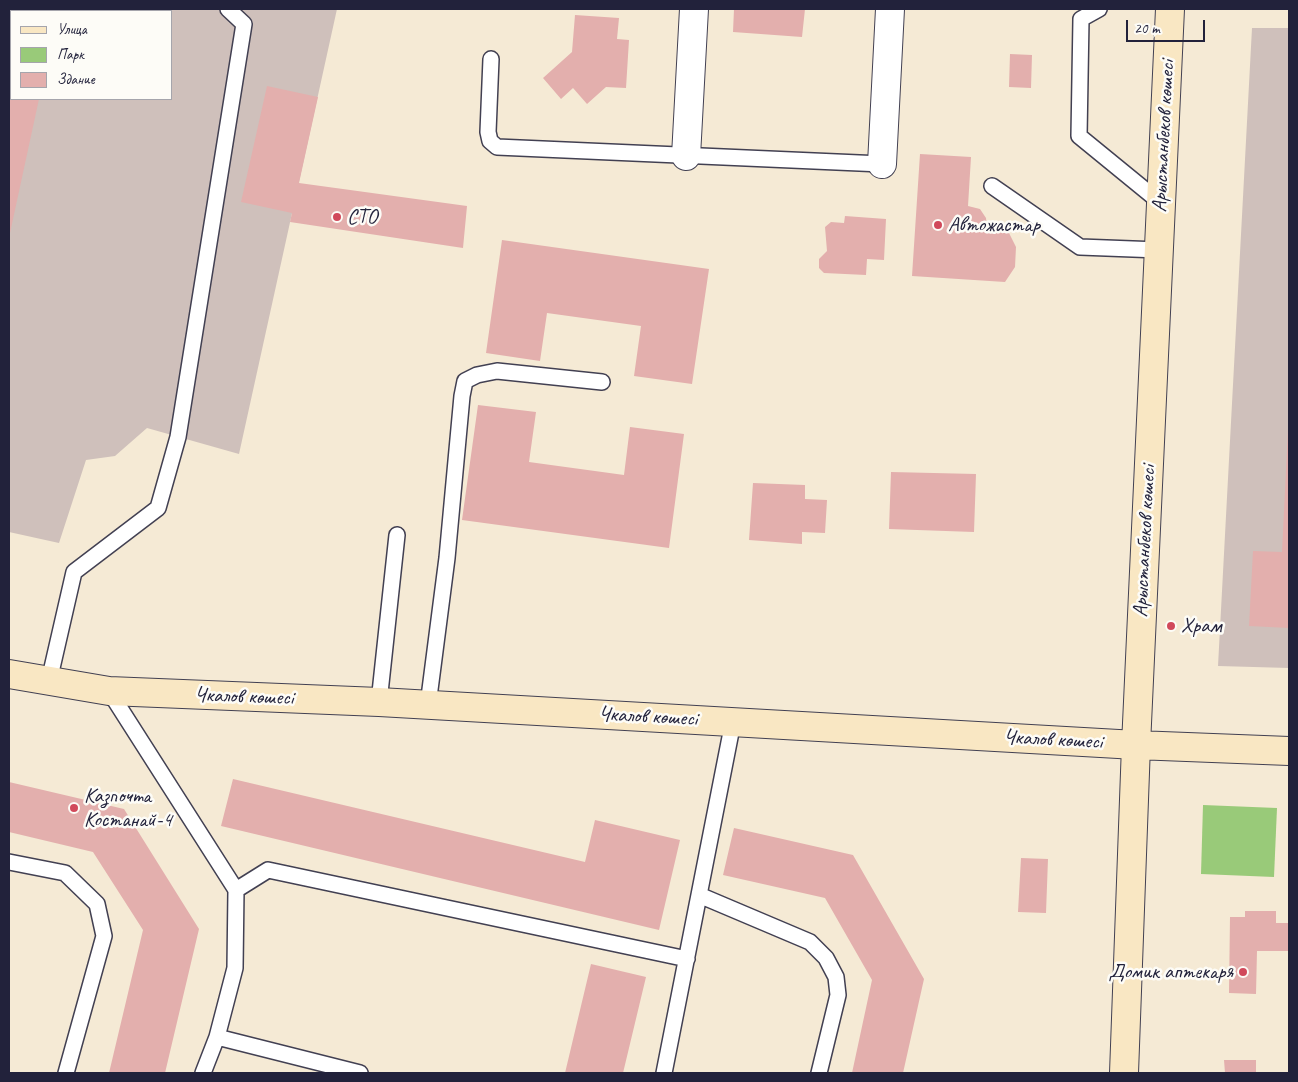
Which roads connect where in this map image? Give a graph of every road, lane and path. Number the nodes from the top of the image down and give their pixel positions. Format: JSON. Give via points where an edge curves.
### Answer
{"nodes":[{"id":1,"x":228,"y":9,"type":"edge"},
{"id":2,"x":694,"y":9,"type":"edge"},
{"id":3,"x":890,"y":9,"type":"edge"},
{"id":4,"x":1099,"y":9,"type":"edge"},
{"id":5,"x":1170,"y":9,"type":"edge"},
{"id":6,"x":491,"y":59,"type":"dead end"},
{"id":7,"x":686,"y":156,"type":"junction"},
{"id":8,"x":882,"y":164,"type":"joint"},
{"id":9,"x":992,"y":186,"type":"dead end"},
{"id":10,"x":1161,"y":203,"type":"junction"},
{"id":11,"x":1159,"y":250,"type":"junction"},
{"id":12,"x":602,"y":382,"type":"dead end"},
{"id":13,"x":397,"y":535,"type":"dead end"},
{"id":14,"x":9,"y":674,"type":"edge"},
{"id":15,"x":49,"y":681,"type":"junction"},
{"id":16,"x":109,"y":691,"type":"junction"},
{"id":17,"x":379,"y":702,"type":"junction"},
{"id":18,"x":428,"y":705,"type":"junction"},
{"id":19,"x":733,"y":722,"type":"junction"},
{"id":20,"x":1136,"y":745,"type":"junction"},
{"id":21,"x":1289,"y":752,"type":"edge"},
{"id":22,"x":9,"y":862,"type":"edge"},
{"id":23,"x":236,"y":890,"type":"junction"},
{"id":24,"x":699,"y":894,"type":"junction"},
{"id":25,"x":686,"y":958,"type":"junction"},
{"id":26,"x":217,"y":1037,"type":"junction"},
{"id":27,"x":66,"y":1073,"type":"edge"},
{"id":28,"x":203,"y":1073,"type":"edge"},
{"id":29,"x":360,"y":1073,"type":"edge"},
{"id":30,"x":664,"y":1073,"type":"edge"},
{"id":31,"x":819,"y":1073,"type":"edge"},
{"id":32,"x":1124,"y":1073,"type":"edge"}],
"edges":[{"from":1,"to":15,"type":"lane","via":[[244,24],[178,437],[158,508],[74,572]]},
{"from":2,"to":7,"type":"street"},
{"from":3,"to":8,"type":"street"},
{"from":4,"to":10,"type":"lane","via":[[1081,19],[1078,136]]},
{"from":5,"to":10,"type":"street","name":"Арыстанбеков көшесі"},
{"from":6,"to":7,"type":"lane","via":[[488,132],[490,141],[497,147]]},
{"from":7,"to":8,"type":"lane"},
{"from":9,"to":11,"type":"lane","via":[[1080,247]]},
{"from":10,"to":11,"type":"street","name":"Арыстанбеков көшесі"},
{"from":11,"to":20,"type":"street","name":"Арыстанбеков көшесі"},
{"from":12,"to":18,"type":"lane","via":[[497,371],[465,381]]},
{"from":13,"to":17,"type":"lane"},
{"from":14,"to":15,"type":"street","name":"Чкалов көшесі"},
{"from":15,"to":16,"type":"street","name":"Чкалов көшесі"},
{"from":16,"to":17,"type":"street","name":"Чкалов көшесі"},
{"from":16,"to":23,"type":"lane"},
{"from":17,"to":18,"type":"street","name":"Чкалов көшесі"},
{"from":18,"to":19,"type":"street","name":"Чкалов көшесі"},
{"from":19,"to":20,"type":"street","name":"Чкалов көшесі"},
{"from":19,"to":24,"type":"lane"},
{"from":20,"to":21,"type":"street","name":"Чкалов көшесі"},
{"from":20,"to":32,"type":"street","name":"Арыстанбеков көшесі"},
{"from":22,"to":27,"type":"lane","via":[[65,873],[97,904],[104,936]]},
{"from":23,"to":25,"type":"lane","via":[[268,870]]},
{"from":23,"to":26,"type":"lane","via":[[235,968]]},
{"from":24,"to":25,"type":"lane"},
{"from":24,"to":31,"type":"lane","via":[[810,942],[826,958],[836,977],[838,995]]},
{"from":25,"to":30,"type":"lane"},
{"from":26,"to":28,"type":"lane"},
{"from":26,"to":29,"type":"lane"}]}
